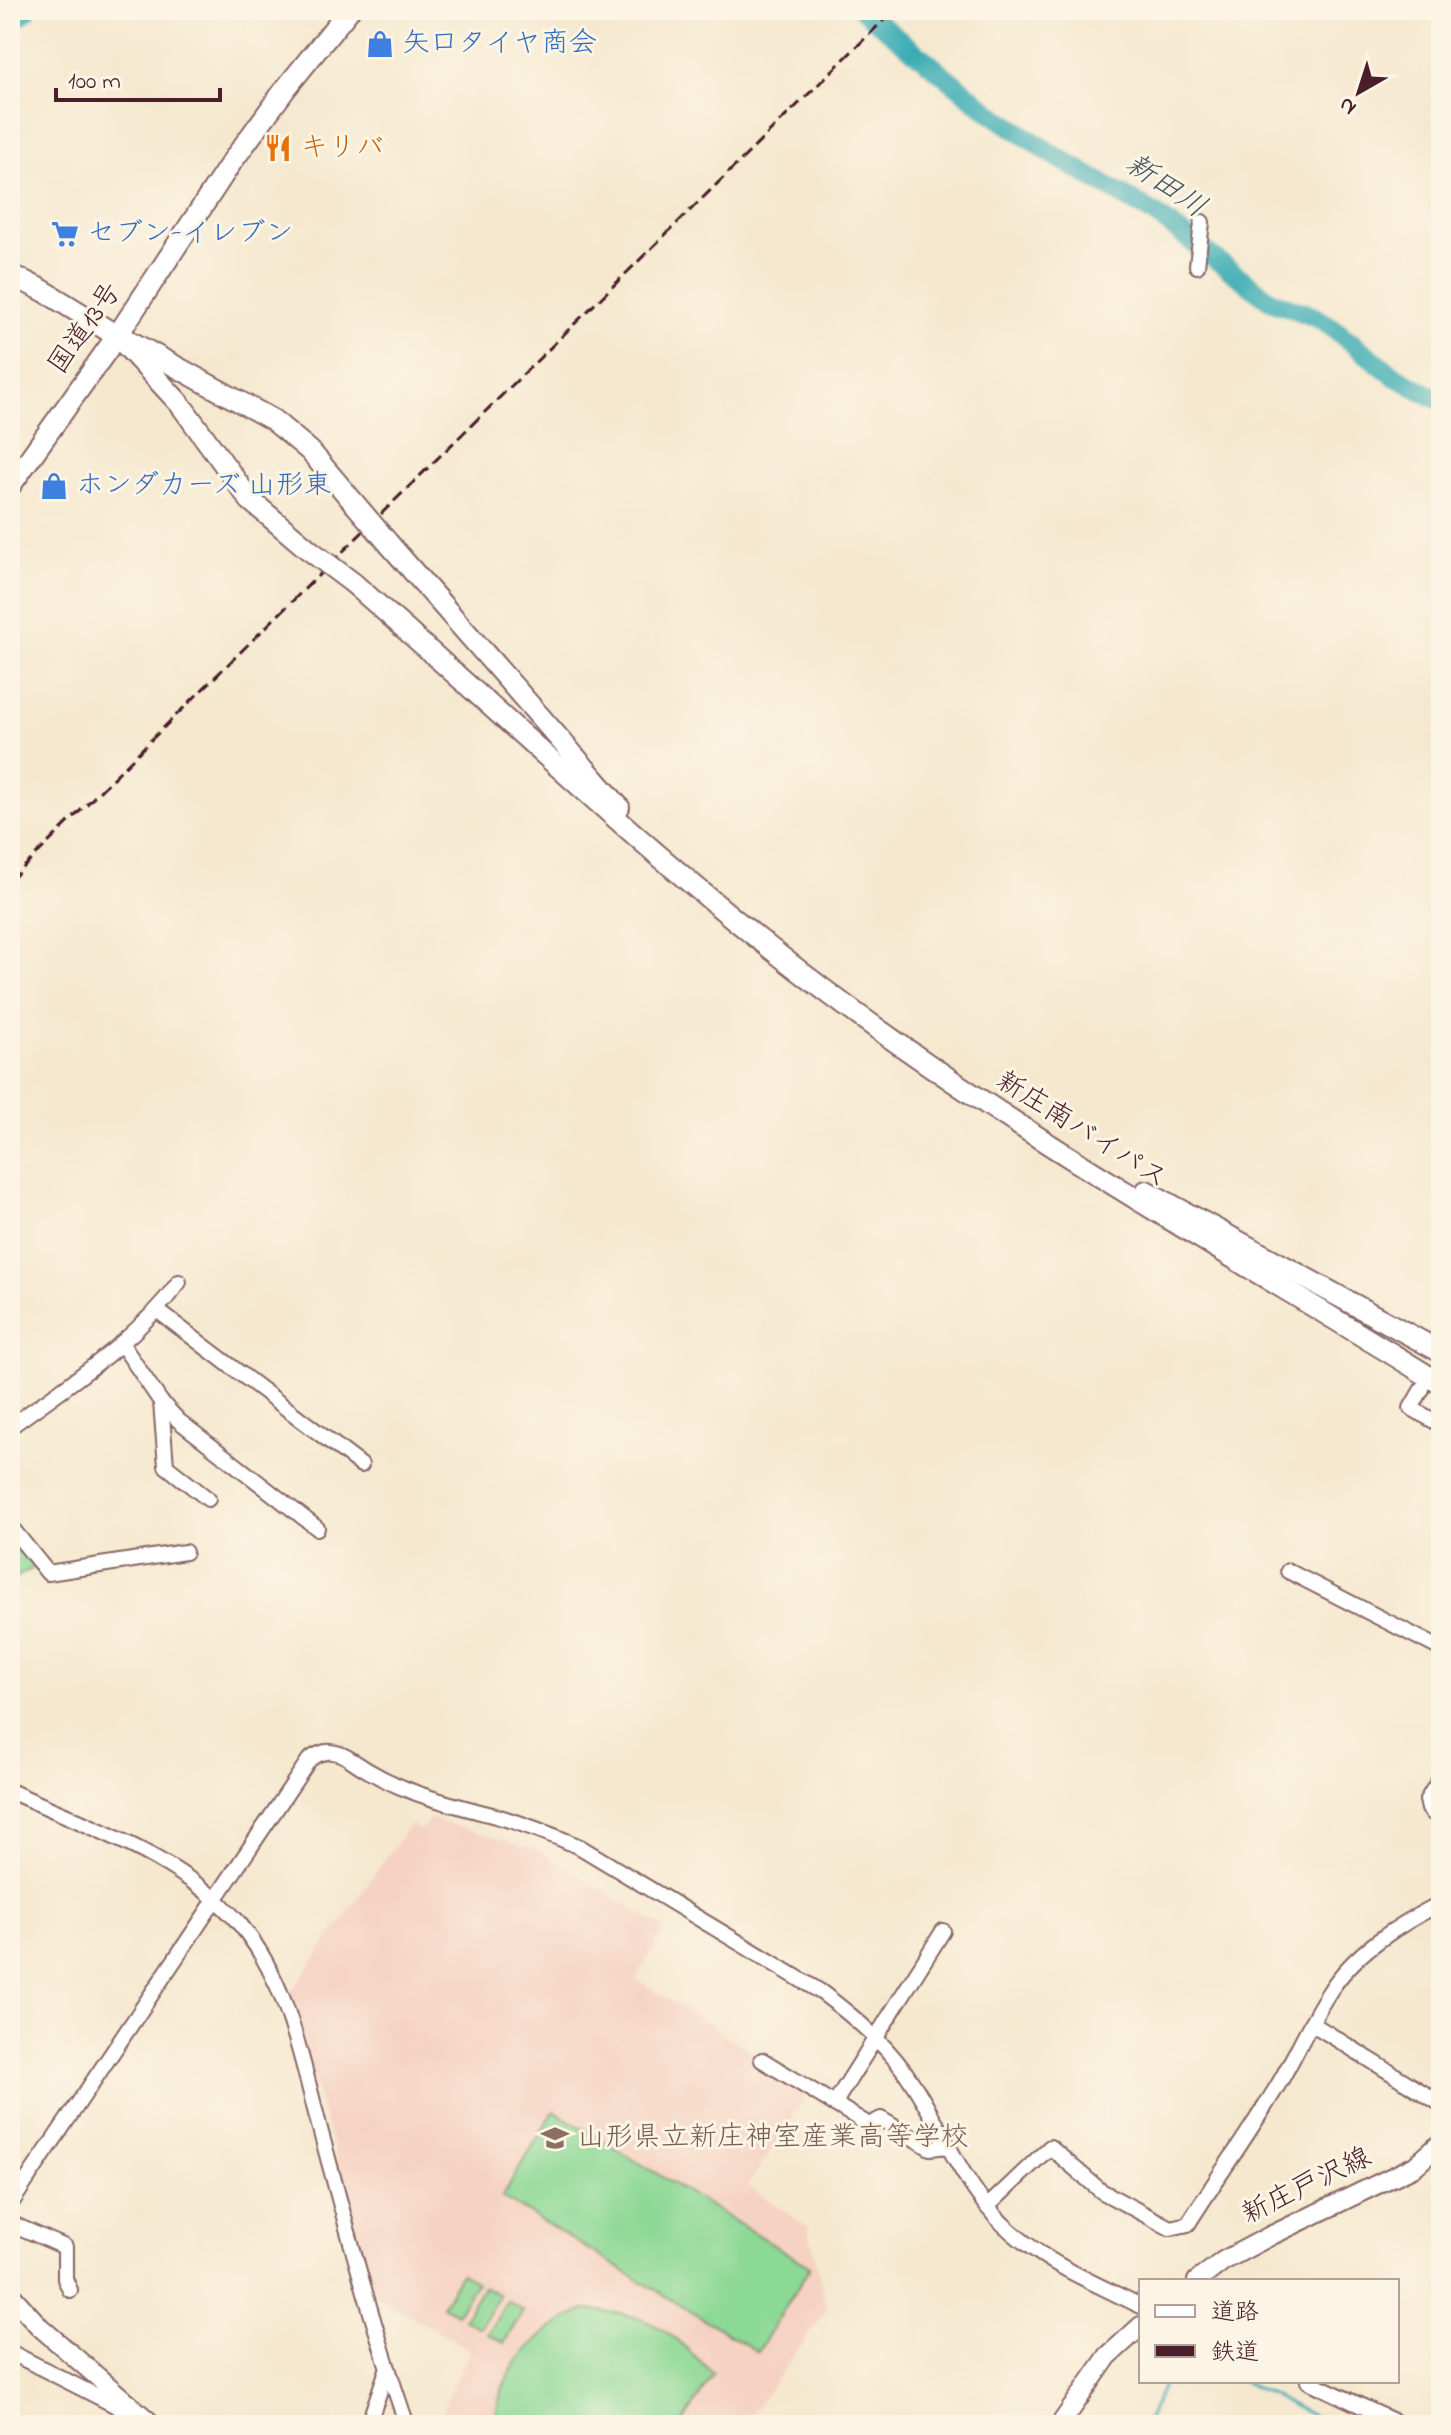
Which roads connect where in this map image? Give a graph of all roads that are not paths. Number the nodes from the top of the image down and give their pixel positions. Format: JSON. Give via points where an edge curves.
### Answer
{"nodes":[{"id":1,"x":349,"y":10,"type":"edge"},
{"id":2,"x":1202,"y":222,"type":"dead end"},
{"id":3,"x":1197,"y":266,"type":"dead end"},
{"id":4,"x":10,"y":274,"type":"edge"},
{"id":5,"x":117,"y":336,"type":"junction"},
{"id":6,"x":10,"y":486,"type":"edge"},
{"id":7,"x":711,"y":897,"type":"junction"},
{"id":8,"x":1039,"y":1136,"type":"junction"},
{"id":9,"x":179,"y":1282,"type":"dead end"},
{"id":10,"x":158,"y":1311,"type":"junction"},
{"id":11,"x":121,"y":1343,"type":"junction"},
{"id":12,"x":1441,"y":1352,"type":"edge"},
{"id":13,"x":1435,"y":1390,"type":"edge"},
{"id":14,"x":161,"y":1402,"type":"junction"},
{"id":15,"x":1441,"y":1425,"type":"edge"},
{"id":16,"x":10,"y":1427,"type":"edge"},
{"id":17,"x":361,"y":1465,"type":"dead end"},
{"id":18,"x":208,"y":1499,"type":"dead end"},
{"id":19,"x":10,"y":1526,"type":"edge"},
{"id":20,"x":317,"y":1528,"type":"dead end"},
{"id":21,"x":185,"y":1552,"type":"dead end"},
{"id":22,"x":1288,"y":1571,"type":"dead end"},
{"id":23,"x":1441,"y":1649,"type":"edge"},
{"id":24,"x":1441,"y":1777,"type":"edge"},
{"id":25,"x":10,"y":1791,"type":"edge"},
{"id":26,"x":1441,"y":1821,"type":"edge"},
{"id":27,"x":213,"y":1899,"type":"junction"},
{"id":28,"x":1438,"y":1908,"type":"edge"},
{"id":29,"x":943,"y":1931,"type":"dead end"},
{"id":30,"x":1311,"y":2023,"type":"junction"},
{"id":31,"x":875,"y":2039,"type":"junction"},
{"id":32,"x":762,"y":2060,"type":"dead end"},
{"id":33,"x":834,"y":2104,"type":"junction"},
{"id":34,"x":1441,"y":2104,"type":"edge"},
{"id":35,"x":1441,"y":2143,"type":"edge"},
{"id":36,"x":948,"y":2146,"type":"junction"},
{"id":37,"x":10,"y":2205,"type":"edge"},
{"id":38,"x":988,"y":2206,"type":"junction"},
{"id":39,"x":10,"y":2223,"type":"edge"},
{"id":40,"x":1200,"y":2279,"type":"edge"},
{"id":41,"x":70,"y":2290,"type":"dead end"},
{"id":42,"x":10,"y":2294,"type":"edge"},
{"id":43,"x":1139,"y":2305,"type":"edge"},
{"id":44,"x":1139,"y":2328,"type":"edge"},
{"id":45,"x":10,"y":2352,"type":"edge"},
{"id":46,"x":387,"y":2370,"type":"junction"},
{"id":47,"x":1312,"y":2383,"type":"edge"},
{"id":48,"x":150,"y":2423,"type":"edge"},
{"id":49,"x":368,"y":2425,"type":"edge"},
{"id":50,"x":407,"y":2425,"type":"edge"},
{"id":51,"x":1060,"y":2425,"type":"edge"},
{"id":52,"x":1402,"y":2425,"type":"edge"}],
"edges":[{"from":1,"to":5,"type":"highway","name":"国道13号","via":[[231,163]]},
{"from":2,"to":3,"type":"street"},
{"from":4,"to":5,"type":"highway"},
{"from":5,"to":6,"type":"highway","name":"国道13号"},
{"from":5,"to":7,"type":"highway","bridge":true,"via":[[172,394],[250,500],[353,583]]},
{"from":5,"to":7,"type":"highway","bridge":true,"via":[[273,420],[310,451],[608,795]]},
{"from":7,"to":8,"type":"highway","name":"新庄南バイパス","via":[[877,1023]]},
{"from":8,"to":12,"type":"highway"},
{"from":8,"to":13,"type":"highway","via":[[1268,1278]]},
{"from":8,"to":13,"type":"highway","via":[[1201,1247]]},
{"from":9,"to":10,"type":"street"},
{"from":10,"to":11,"type":"street"},
{"from":10,"to":17,"type":"street"},
{"from":11,"to":14,"type":"street"},
{"from":11,"to":16,"type":"street"},
{"from":13,"to":15,"type":"street","via":[[1411,1408]]},
{"from":14,"to":18,"type":"street","via":[[166,1466]]},
{"from":14,"to":20,"type":"street"},
{"from":19,"to":21,"type":"street","via":[[48,1573]]},
{"from":22,"to":23,"type":"street"},
{"from":24,"to":26,"type":"street","via":[[1427,1800]]},
{"from":25,"to":27,"type":"street","via":[[169,1866]]},
{"from":27,"to":31,"type":"street","via":[[309,1760],[329,1750],[414,1794],[541,1830],[580,1847],[821,1992],[856,2017]]},
{"from":27,"to":37,"type":"street"},
{"from":27,"to":46,"type":"street","via":[[239,1923],[280,1989]]},
{"from":28,"to":30,"type":"street","via":[[1407,1920],[1362,1954]]},
{"from":29,"to":31,"type":"street"},
{"from":30,"to":34,"type":"street"},
{"from":30,"to":38,"type":"street","via":[[1188,2224],[1170,2228],[1101,2191],[1050,2147]]},
{"from":31,"to":33,"type":"street"},
{"from":31,"to":36,"type":"street","via":[[915,2087]]},
{"from":32,"to":33,"type":"street"},
{"from":33,"to":36,"type":"street","via":[[869,2125],[881,2119],[930,2148]]},
{"from":35,"to":40,"type":"main road","name":"新庄戸沢線","via":[[1415,2166],[1270,2236]]},
{"from":36,"to":38,"type":"street"},
{"from":38,"to":43,"type":"street","via":[[1034,2251]]},
{"from":39,"to":41,"type":"street","via":[[65,2247]]},
{"from":42,"to":48,"type":"main road"},
{"from":44,"to":51,"type":"main road","via":[[1108,2356]]},
{"from":45,"to":48,"type":"street"},
{"from":46,"to":49,"type":"street"},
{"from":46,"to":50,"type":"street"},
{"from":47,"to":52,"type":"street"}]}
